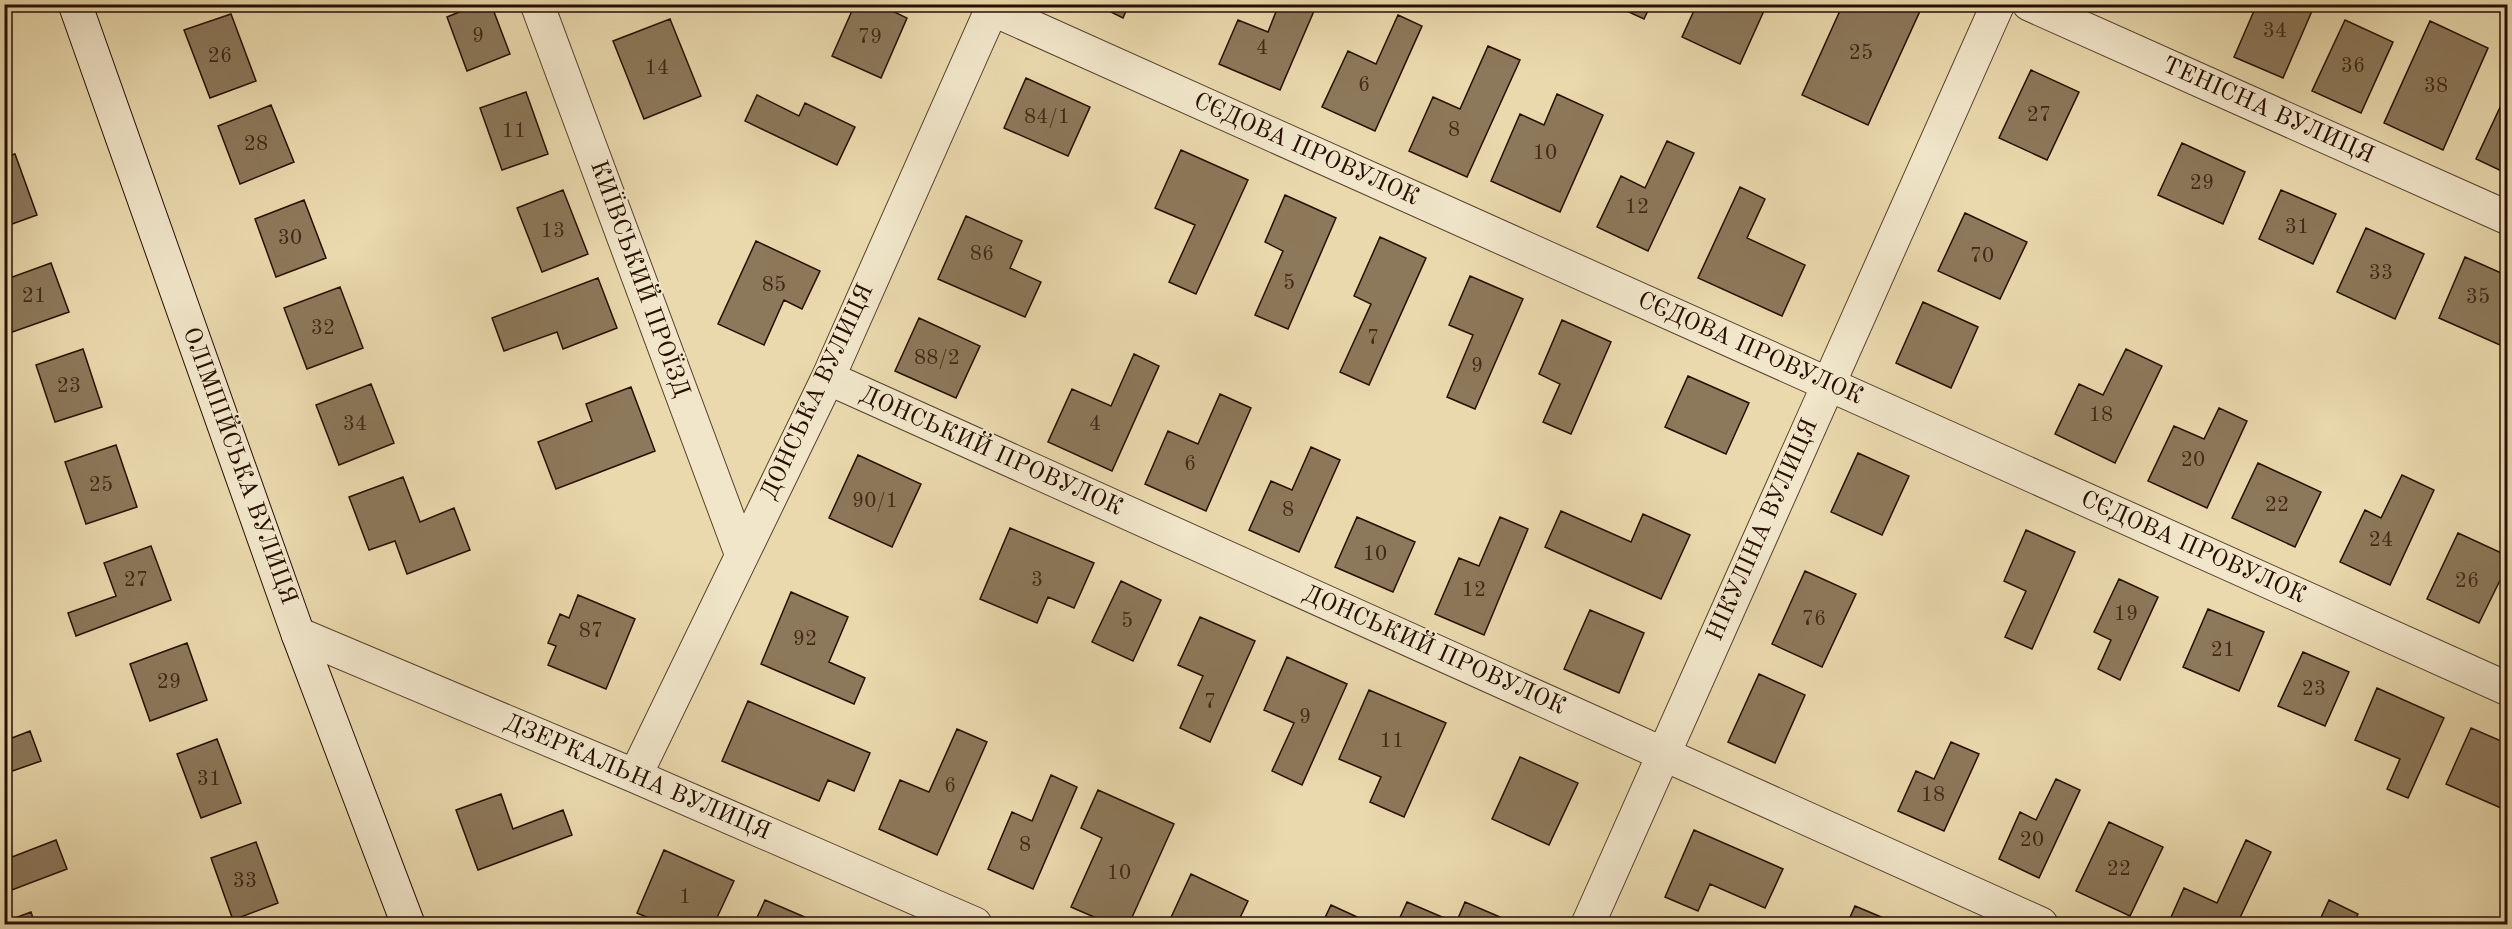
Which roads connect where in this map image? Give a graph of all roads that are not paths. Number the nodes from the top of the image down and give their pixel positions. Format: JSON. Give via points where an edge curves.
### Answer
{"nodes":[{"id":1,"x":75,"y":4,"type":"edge"},
{"id":2,"x":537,"y":4,"type":"edge"},
{"id":3,"x":1998,"y":4,"type":"edge"},
{"id":4,"x":2029,"y":4,"type":"edge"},
{"id":5,"x":993,"y":7,"type":"edge"},
{"id":6,"x":2508,"y":218,"type":"edge"},
{"id":7,"x":828,"y":378,"type":"junction"},
{"id":8,"x":1828,"y":384,"type":"junction"},
{"id":9,"x":741,"y":554,"type":"junction"},
{"id":10,"x":298,"y":634,"type":"junction"},
{"id":11,"x":2508,"y":689,"type":"edge"},
{"id":12,"x":1663,"y":754,"type":"junction"},
{"id":13,"x":635,"y":776,"type":"junction"},
{"id":14,"x":408,"y":924,"type":"edge"},
{"id":15,"x":975,"y":924,"type":"edge"},
{"id":16,"x":1587,"y":924,"type":"edge"},
{"id":17,"x":2041,"y":924,"type":"edge"}],
"edges":[{"from":1,"to":10,"type":"street","name":"ОЛІМПІЙСЬКА ВУЛИЦЯ"},
{"from":2,"to":9,"type":"street","name":"КИЇВСЬКИЙ ПРОЇЗД"},
{"from":3,"to":8,"type":"street","name":"НІКУЛІНА ВУЛИЦЯ"},
{"from":4,"to":6,"type":"street","name":"ТЕНІСНА ВУЛИЦЯ"},
{"from":5,"to":7,"type":"street","name":"ДОНСЬКА ВУЛИЦЯ"},
{"from":5,"to":8,"type":"street","name":"СЄДОВА ПРОВУЛОК"},
{"from":7,"to":9,"type":"street","name":"ДОНСЬКА ВУЛИЦЯ"},
{"from":7,"to":12,"type":"street","name":"ДОНСЬКИЙ ПРОВУЛОК"},
{"from":8,"to":11,"type":"street","name":"СЄДОВА ПРОВУЛОК"},
{"from":8,"to":12,"type":"street","name":"НІКУЛІНА ВУЛИЦЯ"},
{"from":9,"to":13,"type":"street","name":"ДОНСЬКА ВУЛИЦЯ"},
{"from":10,"to":13,"type":"street","name":"ДЗЕРКАЛЬНА ВУЛИЦЯ"},
{"from":10,"to":14,"type":"street","name":"ОЛІМПІЙСЬКА ВУЛИЦЯ"},
{"from":12,"to":16,"type":"street","name":"НІКУЛІНА ВУЛИЦЯ"},
{"from":12,"to":17,"type":"street","name":"ДОНСЬКИЙ ПРОВУЛОК"},
{"from":13,"to":15,"type":"street","name":"ДЗЕРКАЛЬНА ВУЛИЦЯ"}]}
